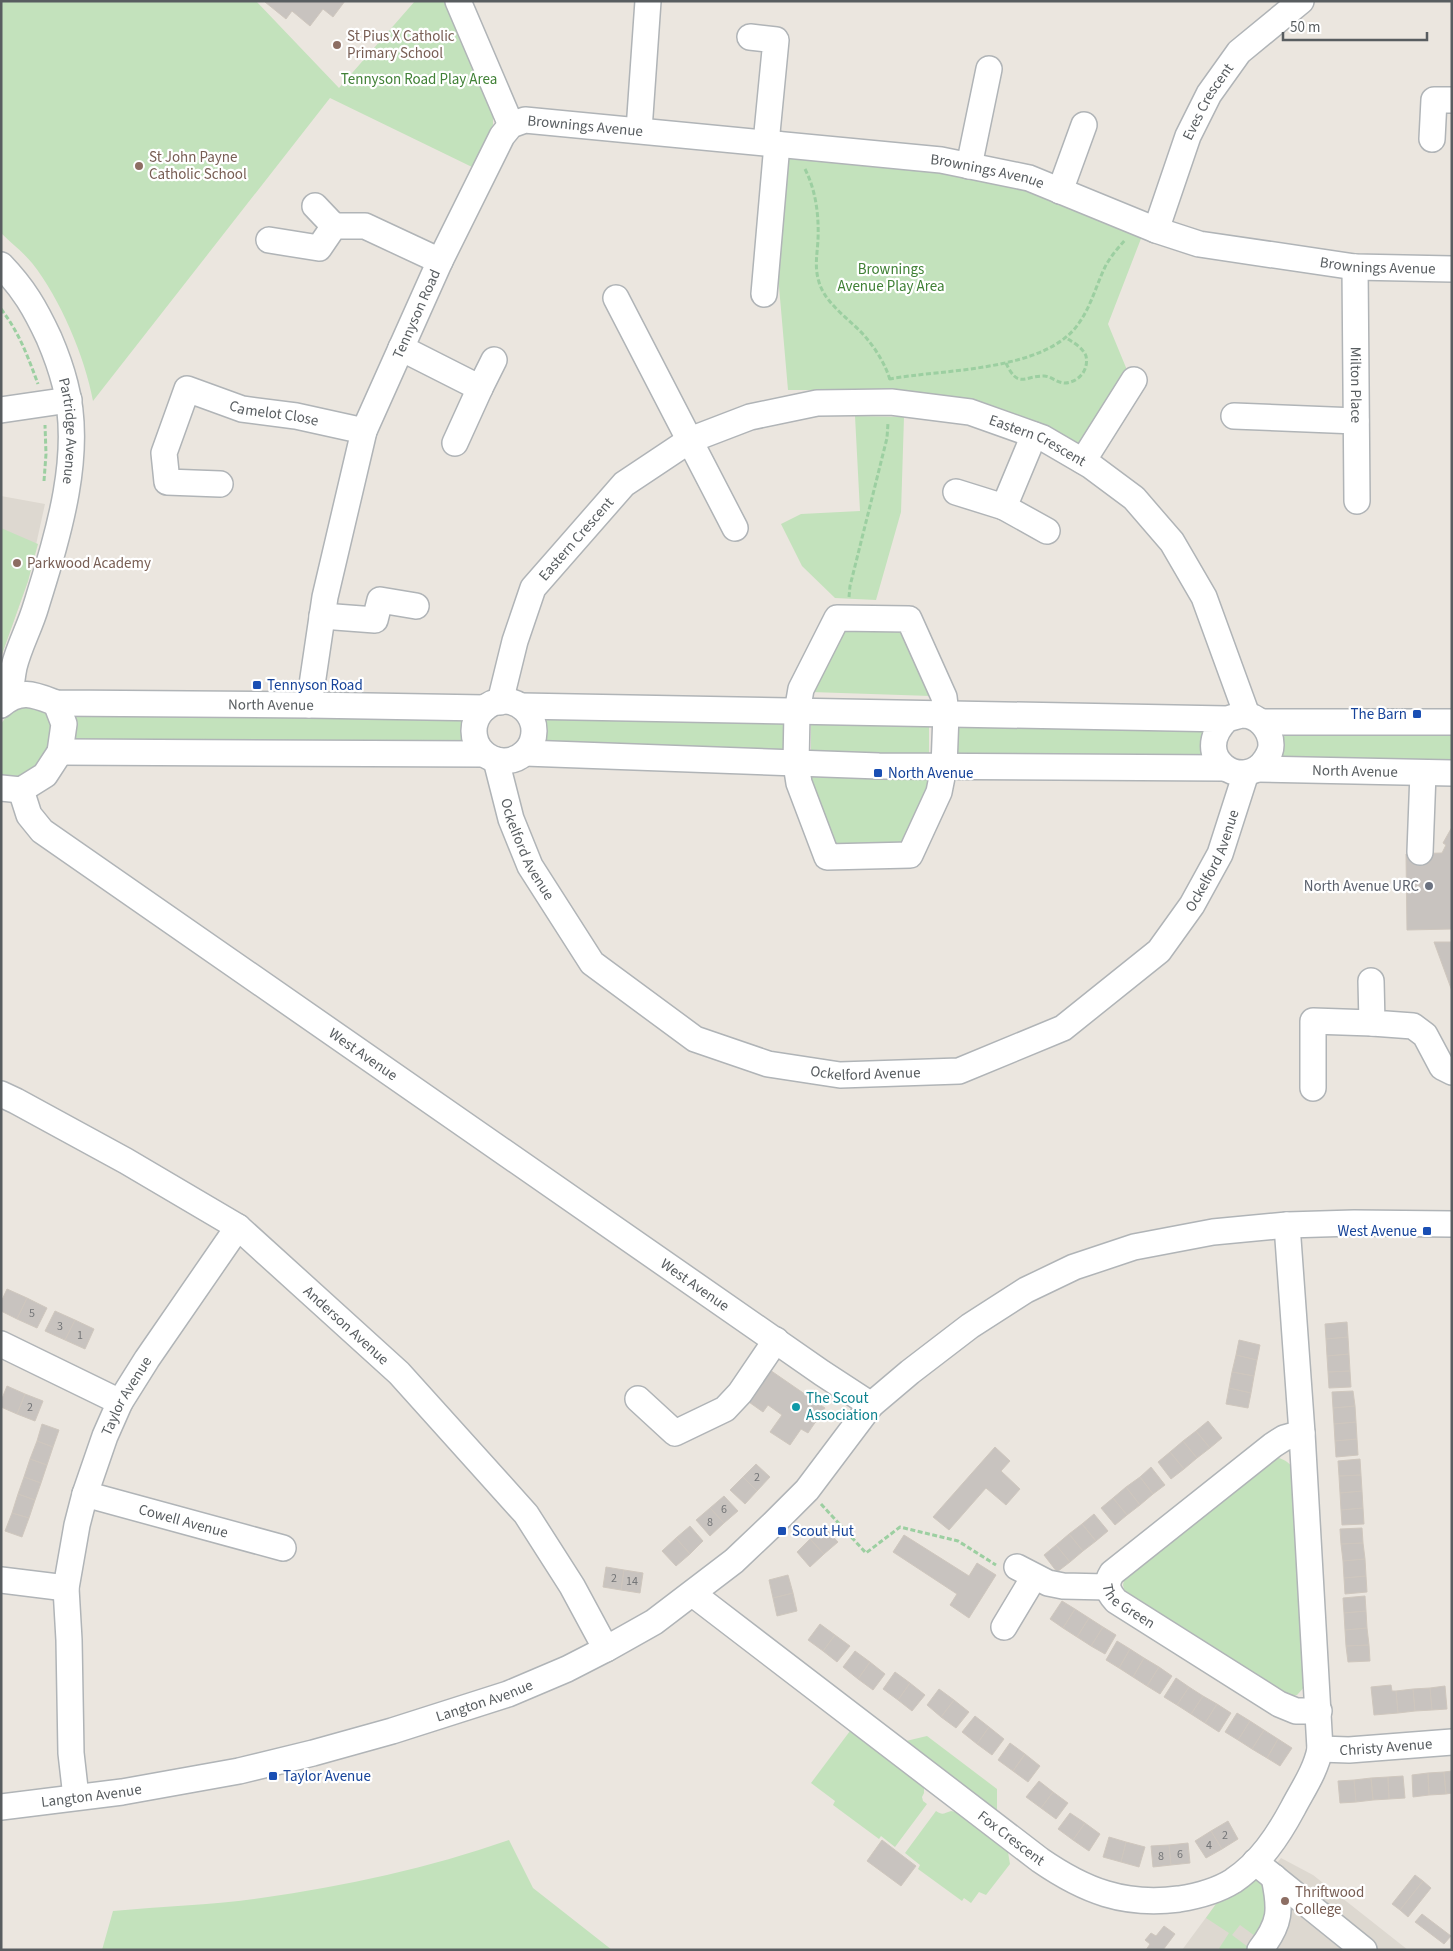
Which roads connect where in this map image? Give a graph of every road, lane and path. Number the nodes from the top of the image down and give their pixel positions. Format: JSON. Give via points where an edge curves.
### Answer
{"nodes":[{"id":1,"x":458,"y":1,"type":"edge"},
{"id":2,"x":648,"y":1,"type":"edge"},
{"id":3,"x":1301,"y":1,"type":"edge"},
{"id":4,"x":750,"y":37,"type":"dead end"},
{"id":5,"x":989,"y":69,"type":"dead end"},
{"id":6,"x":1452,"y":100,"type":"edge"},
{"id":7,"x":511,"y":125,"type":"junction"},
{"id":8,"x":1084,"y":125,"type":"dead end"},
{"id":9,"x":638,"y":130,"type":"junction"},
{"id":10,"x":1432,"y":139,"type":"dead end"},
{"id":11,"x":779,"y":144,"type":"junction"},
{"id":12,"x":969,"y":166,"type":"junction"},
{"id":13,"x":1060,"y":191,"type":"junction"},
{"id":14,"x":315,"y":206,"type":"dead end"},
{"id":15,"x":334,"y":226,"type":"junction"},
{"id":16,"x":1148,"y":227,"type":"junction"},
{"id":17,"x":269,"y":240,"type":"dead end"},
{"id":18,"x":440,"y":261,"type":"junction"},
{"id":19,"x":1,"y":265,"type":"edge"},
{"id":20,"x":1355,"y":267,"type":"junction"},
{"id":21,"x":1452,"y":269,"type":"edge"},
{"id":22,"x":764,"y":294,"type":"dead end"},
{"id":23,"x":616,"y":298,"type":"dead end"},
{"id":24,"x":1066,"y":338,"type":"junction"},
{"id":25,"x":401,"y":348,"type":"junction"},
{"id":26,"x":494,"y":360,"type":"dead end"},
{"id":27,"x":1006,"y":363,"type":"junction"},
{"id":28,"x":1134,"y":380,"type":"dead end"},
{"id":29,"x":480,"y":388,"type":"junction"},
{"id":30,"x":890,"y":390,"type":"junction"},
{"id":31,"x":68,"y":400,"type":"junction"},
{"id":32,"x":1,"y":410,"type":"edge"},
{"id":33,"x":1234,"y":416,"type":"dead end"},
{"id":34,"x":1356,"y":421,"type":"junction"},
{"id":35,"x":364,"y":430,"type":"junction"},
{"id":36,"x":1034,"y":436,"type":"junction"},
{"id":37,"x":690,"y":440,"type":"junction"},
{"id":38,"x":455,"y":443,"type":"dead end"},
{"id":39,"x":1083,"y":461,"type":"junction"},
{"id":40,"x":220,"y":484,"type":"dead end"},
{"id":41,"x":956,"y":492,"type":"dead end"},
{"id":42,"x":1356,"y":501,"type":"dead end"},
{"id":43,"x":1004,"y":507,"type":"junction"},
{"id":44,"x":735,"y":528,"type":"dead end"},
{"id":45,"x":1047,"y":531,"type":"dead end"},
{"id":46,"x":416,"y":606,"type":"dead end"},
{"id":47,"x":322,"y":616,"type":"junction"},
{"id":48,"x":850,"y":618,"type":"junction"},
{"id":49,"x":6,"y":701,"type":"edge"},
{"id":50,"x":56,"y":703,"type":"junction"},
{"id":51,"x":309,"y":705,"type":"junction"},
{"id":52,"x":502,"y":705,"type":"junction"},
{"id":53,"x":797,"y":712,"type":"junction"},
{"id":54,"x":946,"y":714,"type":"junction"},
{"id":55,"x":1245,"y":719,"type":"junction"},
{"id":56,"x":1452,"y":722,"type":"edge"},
{"id":57,"x":60,"y":752,"type":"junction"},
{"id":58,"x":525,"y":753,"type":"junction"},
{"id":59,"x":490,"y":757,"type":"junction"},
{"id":60,"x":796,"y":764,"type":"junction"},
{"id":61,"x":944,"y":767,"type":"junction"},
{"id":62,"x":1242,"y":770,"type":"junction"},
{"id":63,"x":1423,"y":773,"type":"junction"},
{"id":64,"x":1452,"y":773,"type":"edge"},
{"id":65,"x":11,"y":789,"type":"edge"},
{"id":66,"x":1420,"y":852,"type":"dead end"},
{"id":67,"x":1371,"y":981,"type":"dead end"},
{"id":68,"x":1372,"y":1023,"type":"junction"},
{"id":69,"x":1452,"y":1072,"type":"edge"},
{"id":70,"x":1313,"y":1088,"type":"dead end"},
{"id":71,"x":1,"y":1094,"type":"edge"},
{"id":72,"x":1452,"y":1224,"type":"edge"},
{"id":73,"x":1287,"y":1225,"type":"junction"},
{"id":74,"x":238,"y":1227,"type":"junction"},
{"id":75,"x":776,"y":1340,"type":"junction"},
{"id":76,"x":1,"y":1344,"type":"edge"},
{"id":77,"x":638,"y":1399,"type":"dead end"},
{"id":78,"x":120,"y":1402,"type":"junction"},
{"id":79,"x":872,"y":1406,"type":"junction"},
{"id":80,"x":1302,"y":1433,"type":"junction"},
{"id":81,"x":807,"y":1490,"type":"junction"},
{"id":82,"x":85,"y":1494,"type":"junction"},
{"id":83,"x":283,"y":1548,"type":"dead end"},
{"id":84,"x":1026,"y":1572,"type":"junction"},
{"id":85,"x":1,"y":1580,"type":"edge"},
{"id":86,"x":1107,"y":1587,"type":"junction"},
{"id":87,"x":66,"y":1588,"type":"junction"},
{"id":88,"x":693,"y":1594,"type":"junction"},
{"id":89,"x":1004,"y":1627,"type":"dead end"},
{"id":90,"x":606,"y":1649,"type":"junction"},
{"id":91,"x":1319,"y":1711,"type":"junction"},
{"id":92,"x":1452,"y":1742,"type":"edge"},
{"id":93,"x":1320,"y":1749,"type":"junction"},
{"id":94,"x":76,"y":1796,"type":"junction"},
{"id":95,"x":1,"y":1807,"type":"edge"},
{"id":96,"x":1264,"y":1870,"type":"junction"},
{"id":97,"x":1260,"y":1950,"type":"edge"},
{"id":98,"x":1364,"y":1950,"type":"edge"}],
"edges":[{"from":1,"to":7,"type":"street"},
{"from":2,"to":9,"type":"street"},
{"from":3,"to":16,"type":"street","name":"Eves Crescent","via":[[1239,52],[1210,94]]},
{"from":4,"to":11,"type":"street","via":[[776,40]]},
{"from":5,"to":12,"type":"street"},
{"from":6,"to":10,"type":"street","via":[[1434,100]]},
{"from":7,"to":9,"type":"street","name":"Brownings Avenue","via":[[525,120]]},
{"from":7,"to":18,"type":"street","name":"Tennyson Road","via":[[502,136]]},
{"from":8,"to":13,"type":"street"},
{"from":9,"to":11,"type":"street","name":"Brownings Avenue"},
{"from":11,"to":12,"type":"street","name":"Brownings Avenue","via":[[941,160]]},
{"from":11,"to":22,"type":"street"},
{"from":11,"to":30,"type":"path","via":[[811,181],[818,214],[815,267],[820,287],[868,340],[886,369]]},
{"from":12,"to":13,"type":"street","name":"Brownings Avenue","via":[[1029,178]]},
{"from":13,"to":16,"type":"street","name":"Brownings Avenue"},
{"from":14,"to":15,"type":"street"},
{"from":15,"to":17,"type":"street","via":[[319,248]]},
{"from":15,"to":18,"type":"street","via":[[365,226]]},
{"from":16,"to":20,"type":"street","name":"Brownings Avenue","via":[[1199,244]]},
{"from":16,"to":24,"type":"path","via":[[1115,252],[1106,265],[1088,309]]},
{"from":18,"to":25,"type":"street","name":"Tennyson Road"},
{"from":19,"to":31,"type":"street","name":"Partridge Avenue","via":[[36,310],[55,352]]},
{"from":20,"to":21,"type":"street","name":"Brownings Avenue"},
{"from":20,"to":34,"type":"street","name":"Milton Place"},
{"from":23,"to":37,"type":"street"},
{"from":24,"to":27,"type":"path","via":[[1028,358]]},
{"from":24,"to":27,"type":"path","via":[[1086,355],[1082,375],[1076,380],[1060,382],[1042,376],[1020,379],[1013,375]]},
{"from":25,"to":29,"type":"street"},
{"from":25,"to":35,"type":"street","name":"Tennyson Road"},
{"from":26,"to":29,"type":"street"},
{"from":27,"to":30,"type":"path","via":[[916,374]]},
{"from":28,"to":39,"type":"street"},
{"from":29,"to":38,"type":"street"},
{"from":30,"to":36,"type":"street","name":"Eastern Crescent","via":[[970,412]]},
{"from":30,"to":37,"type":"street","name":"Eastern Crescent","via":[[750,416]]},
{"from":30,"to":48,"type":"path","via":[[887,438],[850,586]]},
{"from":31,"to":32,"type":"street"},
{"from":31,"to":49,"type":"street","name":"Partridge Avenue","via":[[68,479],[49,564],[14,666]]},
{"from":33,"to":34,"type":"street"},
{"from":34,"to":42,"type":"street","name":"Milton Place"},
{"from":35,"to":40,"type":"street","name":"Camelot Close","via":[[242,409],[188,389],[164,453],[167,482]]},
{"from":35,"to":47,"type":"street","name":"Tennyson Road"},
{"from":36,"to":39,"type":"street","name":"Eastern Crescent"},
{"from":36,"to":43,"type":"street"},
{"from":37,"to":44,"type":"street"},
{"from":37,"to":52,"type":"street","name":"Eastern Crescent","via":[[624,484],[533,588],[515,641]]},
{"from":39,"to":55,"type":"street","name":"Eastern Crescent","via":[[1134,498],[1172,542],[1204,597]]},
{"from":41,"to":43,"type":"street"},
{"from":43,"to":45,"type":"street"},
{"from":46,"to":47,"type":"street","via":[[380,600],[375,620]]},
{"from":47,"to":51,"type":"street","name":"Tennyson Road"},
{"from":48,"to":53,"type":"street","via":[[837,618],[801,690]]},
{"from":48,"to":54,"type":"street","via":[[909,620],[944,697]]},
{"from":49,"to":50,"type":"street","via":[[32,694]]},
{"from":50,"to":51,"type":"street","name":"North Avenue"},
{"from":50,"to":57,"type":"street","via":[[64,724]]},
{"from":51,"to":52,"type":"street","name":"North Avenue"},
{"from":52,"to":53,"type":"street","name":"North Avenue"},
{"from":52,"to":58,"type":"street","via":[[533,721],[534,739]]},
{"from":52,"to":59,"type":"street","via":[[476,721],[475,738]]},
{"from":53,"to":54,"type":"street","name":"North Avenue"},
{"from":53,"to":60,"type":"street"},
{"from":54,"to":55,"type":"street","name":"North Avenue"},
{"from":54,"to":61,"type":"street"},
{"from":55,"to":56,"type":"street","name":"North Avenue"},
{"from":55,"to":62,"type":"street","via":[[1268,731],[1271,746],[1262,765]]},
{"from":55,"to":62,"type":"street","via":[[1217,729],[1213,747],[1218,761]]},
{"from":57,"to":59,"type":"street","name":"North Avenue"},
{"from":57,"to":65,"type":"street","via":[[45,775]]},
{"from":58,"to":59,"type":"street","name":"North Avenue","via":[[510,761]]},
{"from":58,"to":60,"type":"street","name":"North Avenue"},
{"from":59,"to":62,"type":"street","name":"Ockelford Avenue","via":[[530,866],[592,963],[695,1039],[768,1064],[840,1075],[959,1071],[1063,1028],[1158,951],[1192,905],[1220,854]]},
{"from":60,"to":61,"type":"street","name":"North Avenue"},
{"from":60,"to":61,"type":"street","via":[[799,783],[827,857],[910,855],[939,792]]},
{"from":61,"to":62,"type":"street","name":"North Avenue"},
{"from":62,"to":63,"type":"street","name":"North Avenue"},
{"from":63,"to":64,"type":"street","name":"North Avenue"},
{"from":63,"to":66,"type":"street"},
{"from":65,"to":75,"type":"street","name":"West Avenue","via":[[42,831]]},
{"from":67,"to":68,"type":"street"},
{"from":68,"to":69,"type":"street","via":[[1414,1026],[1425,1035],[1442,1067]]},
{"from":68,"to":70,"type":"street","via":[[1313,1021]]},
{"from":71,"to":74,"type":"street","name":"Anderson Avenue","via":[[126,1161]]},
{"from":72,"to":73,"type":"street"},
{"from":73,"to":79,"type":"street","via":[[1170,1239],[1074,1266],[1026,1290],[970,1326]]},
{"from":73,"to":80,"type":"street"},
{"from":74,"to":78,"type":"street","name":"Taylor Avenue"},
{"from":74,"to":90,"type":"street","name":"Anderson Avenue","via":[[399,1373],[526,1514],[572,1586]]},
{"from":75,"to":77,"type":"street","via":[[740,1393],[725,1409],[675,1433]]},
{"from":75,"to":79,"type":"street","name":"West Avenue"},
{"from":76,"to":78,"type":"street"},
{"from":78,"to":82,"type":"street","name":"Taylor Avenue"},
{"from":79,"to":81,"type":"street","name":"Langton Avenue"},
{"from":80,"to":86,"type":"street","name":"The Green","via":[[1273,1444],[1112,1573]]},
{"from":80,"to":91,"type":"street"},
{"from":81,"to":84,"type":"path","via":[[866,1553],[900,1527],[958,1541],[998,1566]]},
{"from":81,"to":88,"type":"street","name":"Langton Avenue","via":[[734,1561]]},
{"from":82,"to":83,"type":"street","name":"Cowell Avenue"},
{"from":82,"to":87,"type":"street","name":"Taylor Avenue"},
{"from":84,"to":86,"type":"street","via":[[1048,1583],[1063,1586]]},
{"from":84,"to":89,"type":"street"},
{"from":85,"to":87,"type":"street"},
{"from":86,"to":91,"type":"street","name":"The Green","via":[[1116,1600],[1279,1704],[1296,1711]]},
{"from":87,"to":94,"type":"street","name":"Taylor Avenue","via":[[71,1753]]},
{"from":88,"to":90,"type":"street","name":"Langton Avenue","via":[[654,1622]]},
{"from":88,"to":96,"type":"street","name":"Fox Crescent","via":[[1040,1860],[1074,1881],[1123,1899],[1164,1901],[1222,1887],[1244,1872]]},
{"from":90,"to":94,"type":"street","name":"Langton Avenue","via":[[508,1694],[313,1754],[122,1792]]},
{"from":91,"to":93,"type":"street"},
{"from":92,"to":93,"type":"street","name":"Christy Avenue","via":[[1349,1750]]},
{"from":93,"to":96,"type":"street","name":"Fox Crescent","via":[[1313,1769],[1271,1845]]},
{"from":94,"to":95,"type":"street","name":"Langton Avenue"},
{"from":96,"to":97,"type":"street","via":[[1278,1920]]},
{"from":96,"to":98,"type":"street"}]}
